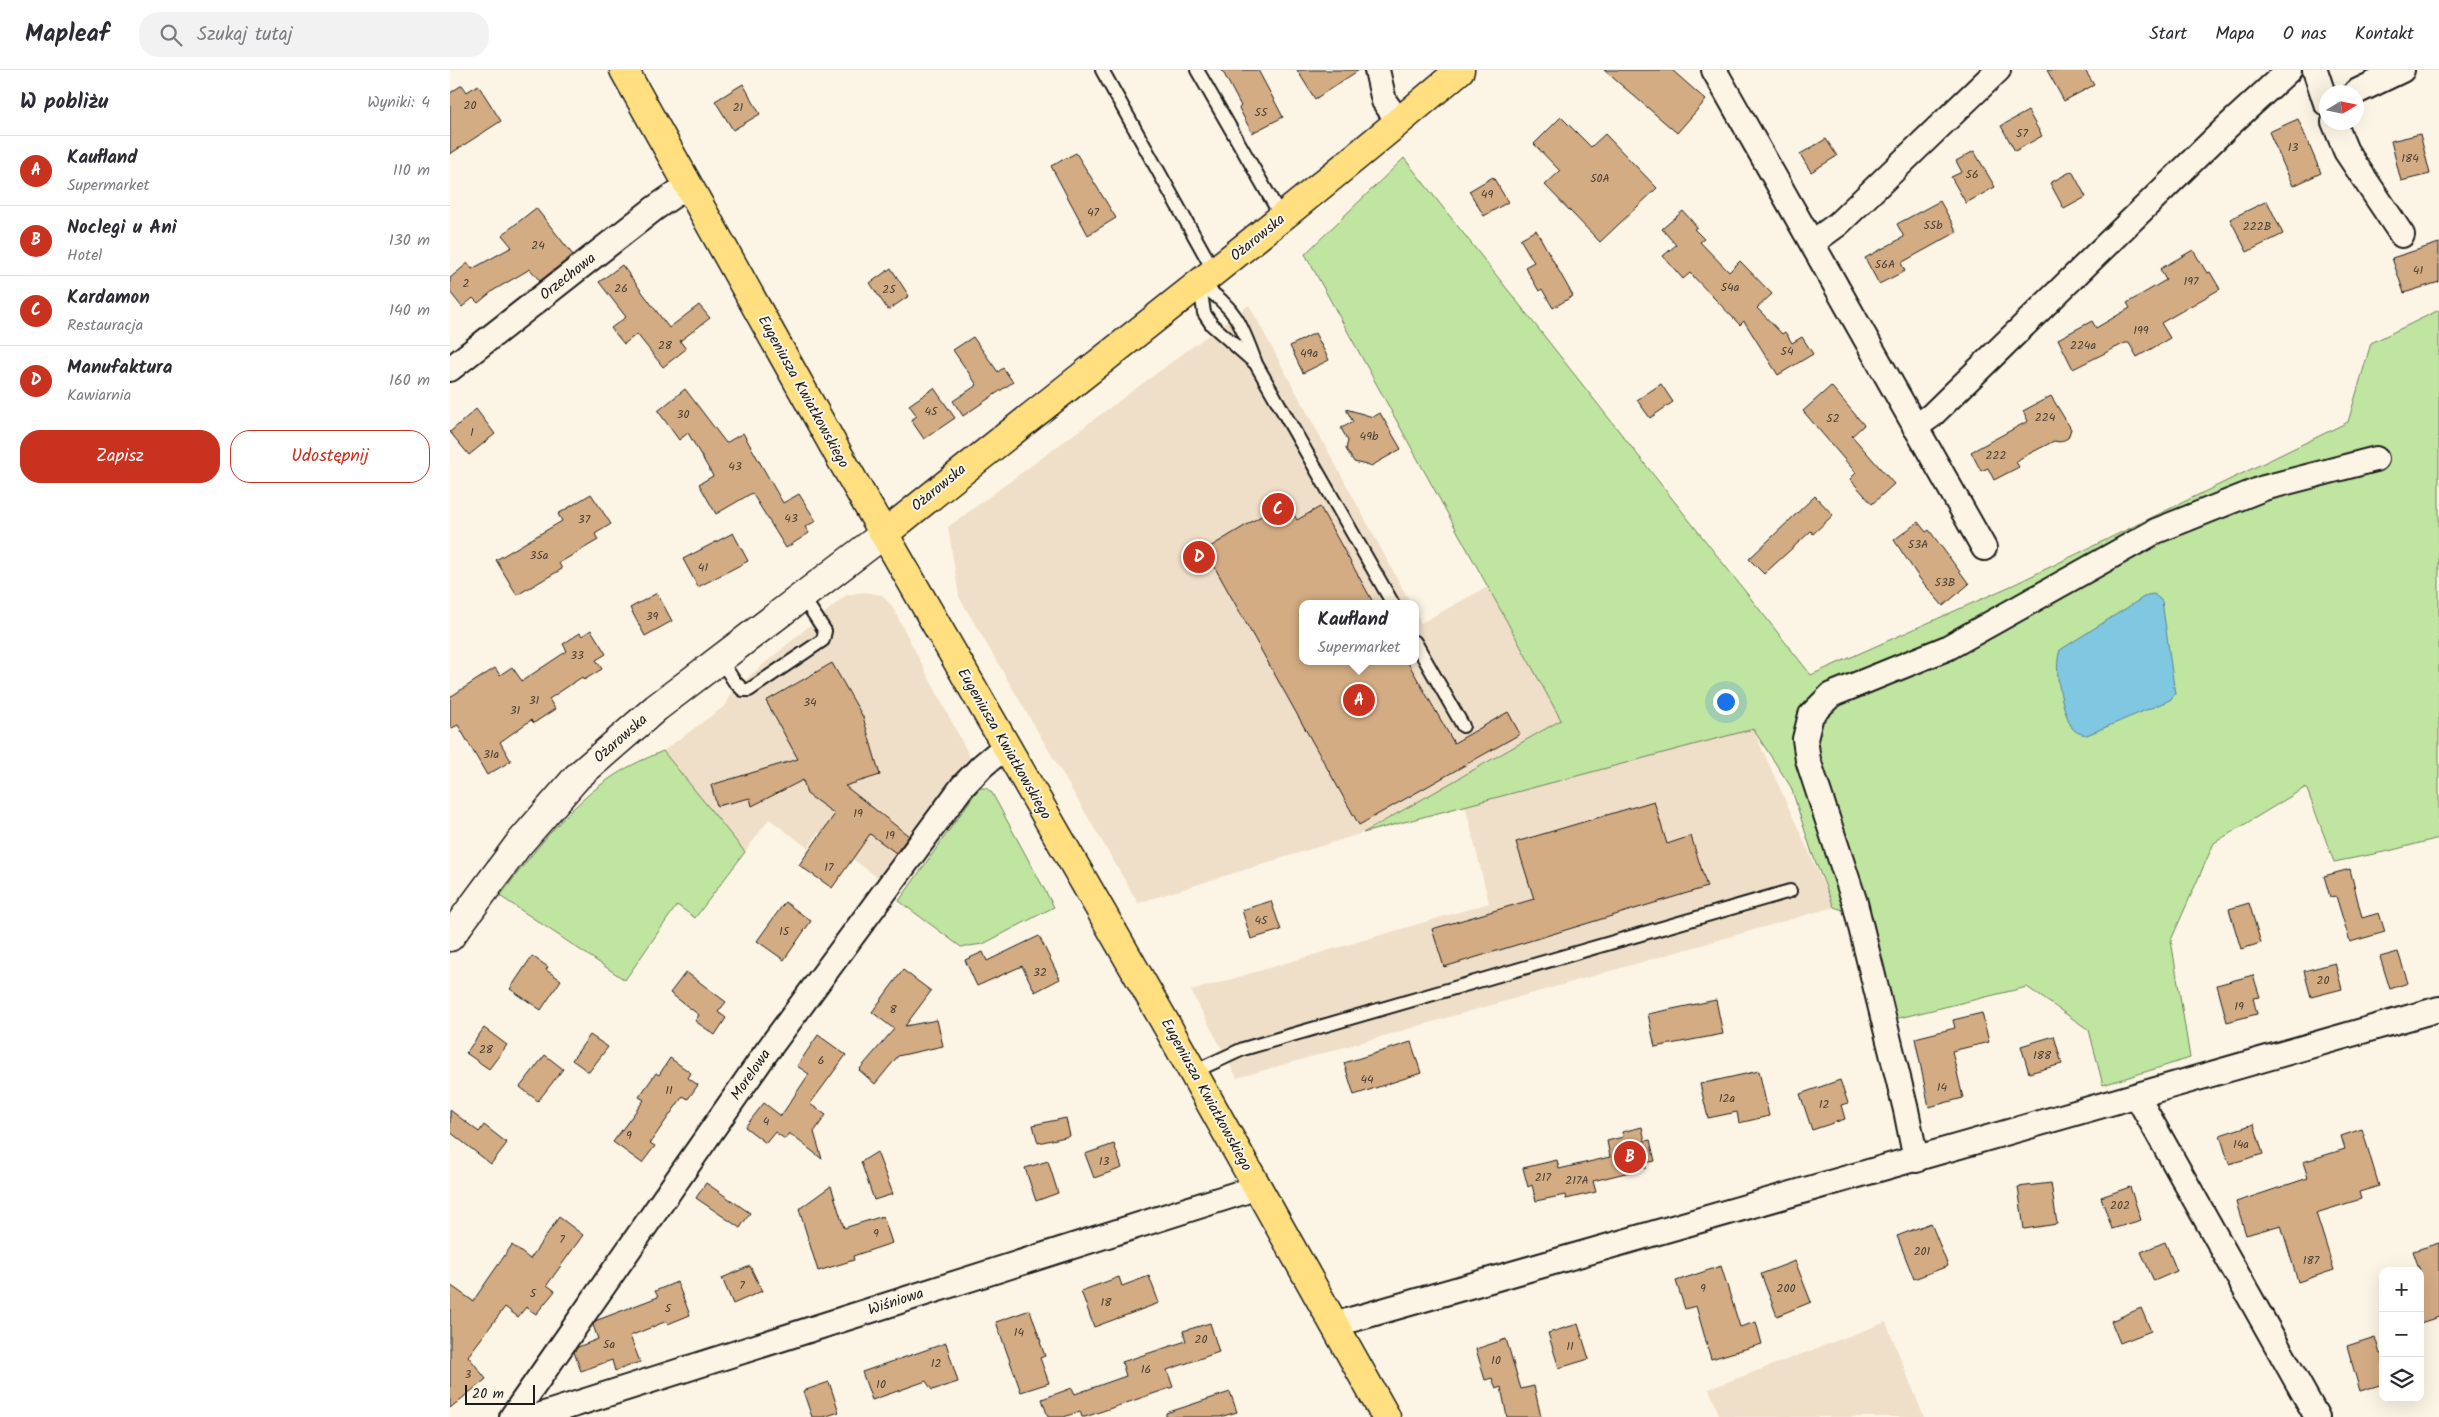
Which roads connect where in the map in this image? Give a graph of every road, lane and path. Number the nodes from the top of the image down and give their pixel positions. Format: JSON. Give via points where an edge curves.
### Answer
{"nodes":[{"id":1,"x":624,"y":70,"type":"edge"},
{"id":2,"x":1102,"y":70,"type":"edge"},
{"id":3,"x":1197,"y":70,"type":"edge"},
{"id":4,"x":1376,"y":70,"type":"edge"},
{"id":5,"x":1460,"y":70,"type":"edge"},
{"id":6,"x":1714,"y":70,"type":"edge"},
{"id":7,"x":1998,"y":70,"type":"edge"},
{"id":8,"x":2289,"y":70,"type":"edge"},
{"id":9,"x":2315,"y":70,"type":"edge"},
{"id":10,"x":2402,"y":70,"type":"edge"},
{"id":11,"x":2320,"y":85,"type":"edge"},
{"id":12,"x":2364,"y":88,"type":"edge"},
{"id":13,"x":1399,"y":122,"type":"junction"},
{"id":14,"x":2337,"y":130,"type":"edge"},
{"id":15,"x":687,"y":186,"type":"junction"},
{"id":16,"x":1282,"y":218,"type":"junction"},
{"id":17,"x":2402,"y":235,"type":"dead end"},
{"id":18,"x":1812,"y":243,"type":"junction"},
{"id":19,"x":1208,"y":279,"type":"junction"},
{"id":20,"x":1256,"y":364,"type":"junction"},
{"id":21,"x":450,"y":369,"type":"edge"},
{"id":22,"x":1915,"y":428,"type":"junction"},
{"id":23,"x":2376,"y":459,"type":"dead end"},
{"id":24,"x":884,"y":534,"type":"junction"},
{"id":25,"x":1984,"y":548,"type":"dead end"},
{"id":26,"x":802,"y":596,"type":"junction"},
{"id":27,"x":1391,"y":600,"type":"edge"},
{"id":28,"x":1419,"y":649,"type":"edge"},
{"id":29,"x":720,"y":659,"type":"junction"},
{"id":30,"x":1463,"y":726,"type":"dead end"},
{"id":31,"x":1005,"y":747,"type":"junction"},
{"id":32,"x":1790,"y":891,"type":"dead end"},
{"id":33,"x":450,"y":937,"type":"edge"},
{"id":34,"x":2439,"y":1010,"type":"edge"},
{"id":35,"x":1193,"y":1072,"type":"junction"},
{"id":36,"x":2137,"y":1096,"type":"junction"},
{"id":37,"x":1916,"y":1160,"type":"junction"},
{"id":38,"x":1256,"y":1186,"type":"junction"},
{"id":39,"x":1335,"y":1327,"type":"junction"},
{"id":40,"x":512,"y":1417,"type":"edge"},
{"id":41,"x":534,"y":1417,"type":"edge"},
{"id":42,"x":1386,"y":1417,"type":"edge"},
{"id":43,"x":2317,"y":1417,"type":"edge"}],
"edges":[{"from":1,"to":15,"type":"main road","name":"Eugeniusza Kwiatkowskiego"},
{"from":2,"to":19,"type":"lane"},
{"from":3,"to":16,"type":"lane"},
{"from":4,"to":13,"type":"street","via":[[1384,101]]},
{"from":5,"to":13,"type":"main road","name":"Ożarowska"},
{"from":6,"to":18,"type":"street"},
{"from":7,"to":18,"type":"street","via":[[1838,224]]},
{"from":8,"to":22,"type":"street"},
{"from":9,"to":11,"type":"street"},
{"from":10,"to":12,"type":"street"},
{"from":13,"to":16,"type":"main road","name":"Ożarowska"},
{"from":14,"to":17,"type":"street","via":[[2346,151]]},
{"from":15,"to":21,"type":"street","name":"Orzechowa"},
{"from":15,"to":24,"type":"main road","name":"Eugeniusza Kwiatkowskiego"},
{"from":16,"to":19,"type":"main road","name":"Ożarowska"},
{"from":18,"to":22,"type":"street"},
{"from":19,"to":20,"type":"lane","via":[[1232,311]]},
{"from":19,"to":20,"type":"lane","via":[[1204,313],[1212,325]]},
{"from":19,"to":24,"type":"main road","name":"Ożarowska","via":[[1054,396]]},
{"from":20,"to":27,"type":"lane"},
{"from":22,"to":25,"type":"street"},
{"from":23,"to":37,"type":"street","via":[[2264,488],[2156,531],[1947,648],[1831,695],[1811,715],[1805,739],[1808,760],[1855,903]]},
{"from":24,"to":26,"type":"street","name":"Ożarowska"},
{"from":24,"to":31,"type":"main road","name":"Eugeniusza Kwiatkowskiego"},
{"from":26,"to":29,"type":"street","name":"Ożarowska"},
{"from":26,"to":29,"type":"lane","via":[[825,631],[822,640],[749,690],[743,690],[734,681]]},
{"from":28,"to":30,"type":"lane"},
{"from":29,"to":33,"type":"street","name":"Ożarowska","via":[[656,708],[577,777],[518,844]]},
{"from":31,"to":35,"type":"main road","name":"Eugeniusza Kwiatkowskiego"},
{"from":31,"to":40,"type":"street","name":"Morelowa","via":[[962,788],[771,1046]]},
{"from":32,"to":35,"type":"lane","via":[[1243,1049]]},
{"from":34,"to":36,"type":"street"},
{"from":35,"to":38,"type":"main road","name":"Eugeniusza Kwiatkowskiego"},
{"from":36,"to":37,"type":"street"},
{"from":36,"to":43,"type":"street"},
{"from":37,"to":39,"type":"street"},
{"from":38,"to":39,"type":"main road","name":"Eugeniusza Kwiatkowskiego"},
{"from":38,"to":41,"type":"street","name":"Wiśniowa"},
{"from":39,"to":42,"type":"main road","name":"Eugeniusza Kwiatkowskiego"}]}
